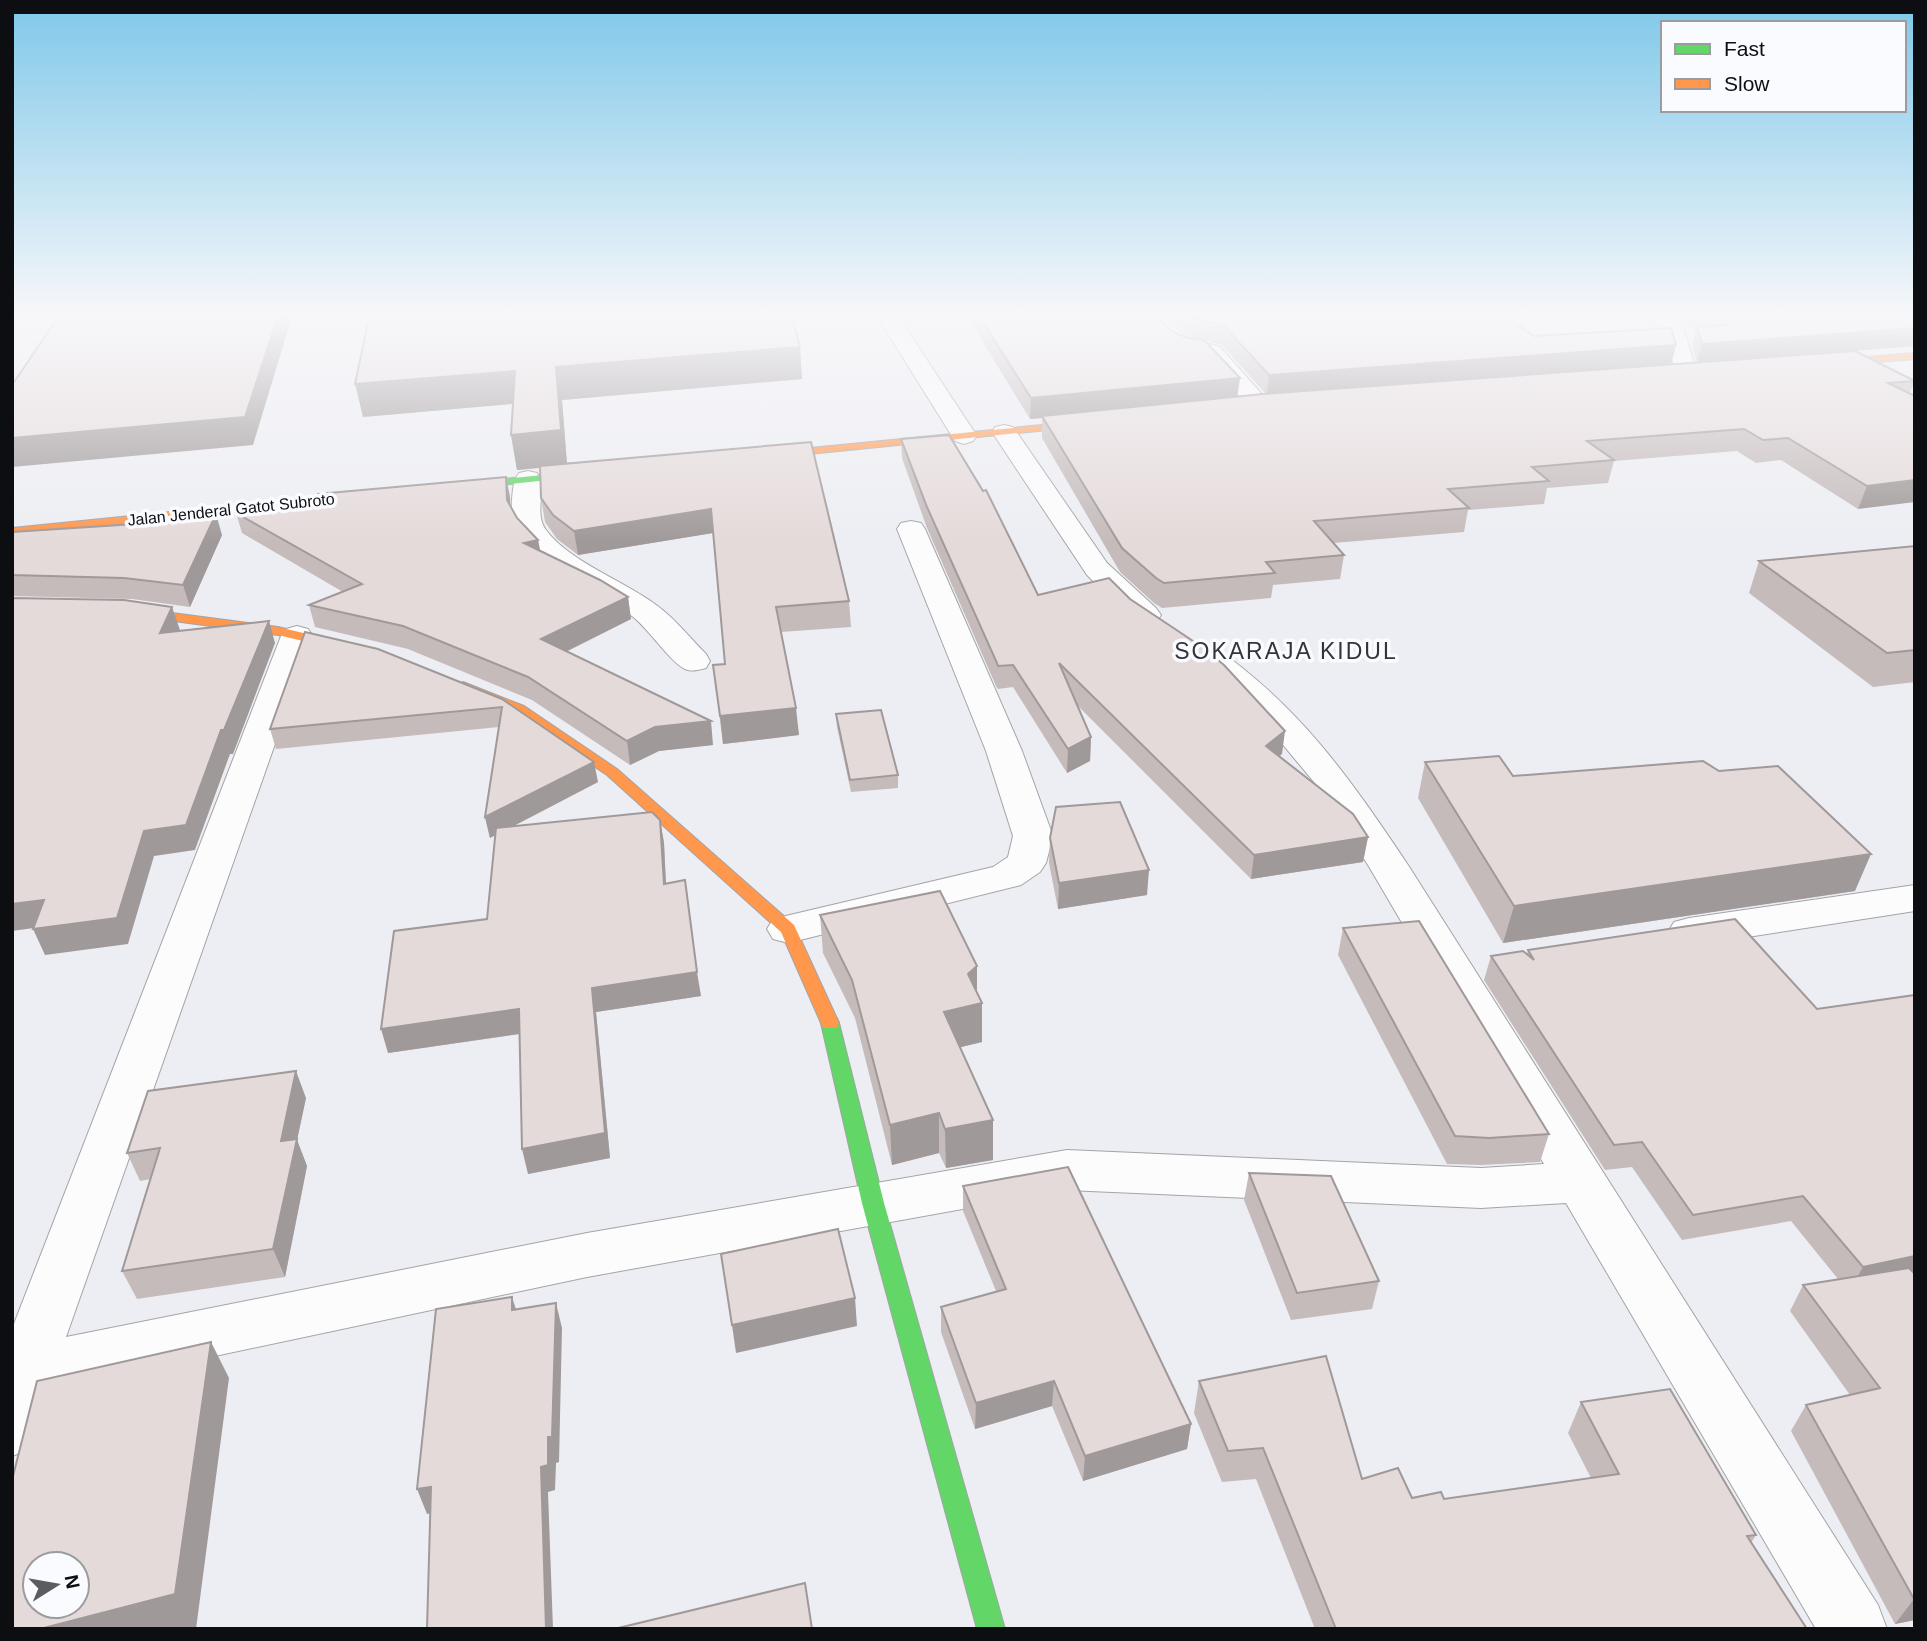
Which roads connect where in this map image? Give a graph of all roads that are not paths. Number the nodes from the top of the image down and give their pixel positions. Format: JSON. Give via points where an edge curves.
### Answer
{"nodes":[{"id":1,"x":948,"y":390,"type":"edge"},
{"id":2,"x":1250,"y":390,"type":"edge"},
{"id":3,"x":1266,"y":405,"type":"joint"},
{"id":4,"x":1233,"y":408,"type":"edge"},
{"id":5,"x":1112,"y":421,"type":"edge"},
{"id":6,"x":984,"y":434,"type":"junction"},
{"id":7,"x":745,"y":457,"type":"edge"},
{"id":8,"x":609,"y":471,"type":"edge"},
{"id":9,"x":528,"y":479,"type":"junction"},
{"id":10,"x":434,"y":489,"type":"edge"},
{"id":11,"x":380,"y":494,"type":"edge"},
{"id":12,"x":911,"y":529,"type":"dead end"},
{"id":13,"x":12,"y":532,"type":"edge"},
{"id":14,"x":106,"y":610,"type":"edge"},
{"id":15,"x":297,"y":636,"type":"junction"},
{"id":16,"x":370,"y":653,"type":"edge"},
{"id":17,"x":694,"y":661,"type":"dead end"},
{"id":18,"x":444,"y":678,"type":"edge"},
{"id":19,"x":1915,"y":898,"type":"edge"},
{"id":20,"x":788,"y":929,"type":"junction"},
{"id":21,"x":1656,"y":937,"type":"edge"},
{"id":22,"x":1581,"y":1182,"type":"junction"},
{"id":23,"x":873,"y":1203,"type":"junction"},
{"id":24,"x":18,"y":1372,"type":"edge"},
{"id":25,"x":12,"y":1429,"type":"edge"},
{"id":26,"x":991,"y":1629,"type":"edge"},
{"id":27,"x":1854,"y":1629,"type":"edge"}],
"edges":[{"from":1,"to":6,"type":"street"},
{"from":2,"to":3,"type":"street"},
{"from":3,"to":4,"type":"main road"},
{"from":5,"to":6,"type":"main road"},
{"from":6,"to":7,"type":"main road"},
{"from":6,"to":22,"type":"street","via":[[1097,569],[1141,612],[1213,660],[1278,714],[1326,771],[1472,965]]},
{"from":8,"to":9,"type":"main road"},
{"from":9,"to":10,"type":"main road"},
{"from":9,"to":17,"type":"street","via":[[525,507],[528,526],[536,537],[653,616]]},
{"from":11,"to":13,"type":"main road","name":"Jalan Jenderal Gatot Subroto"},
{"from":12,"to":20,"type":"street","via":[[1009,763],[1033,836],[1026,863],[1007,876]]},
{"from":14,"to":15,"type":"main road"},
{"from":15,"to":16,"type":"main road"},
{"from":15,"to":24,"type":"street"},
{"from":18,"to":20,"type":"main road","via":[[519,709],[612,772]]},
{"from":19,"to":21,"type":"street"},
{"from":20,"to":23,"type":"main road","via":[[829,1019]]},
{"from":22,"to":23,"type":"street","via":[[1481,1188],[1067,1170]]},
{"from":22,"to":27,"type":"street"},
{"from":23,"to":24,"type":"street","via":[[587,1255]]},
{"from":23,"to":26,"type":"main road"},
{"from":24,"to":25,"type":"street"}]}
